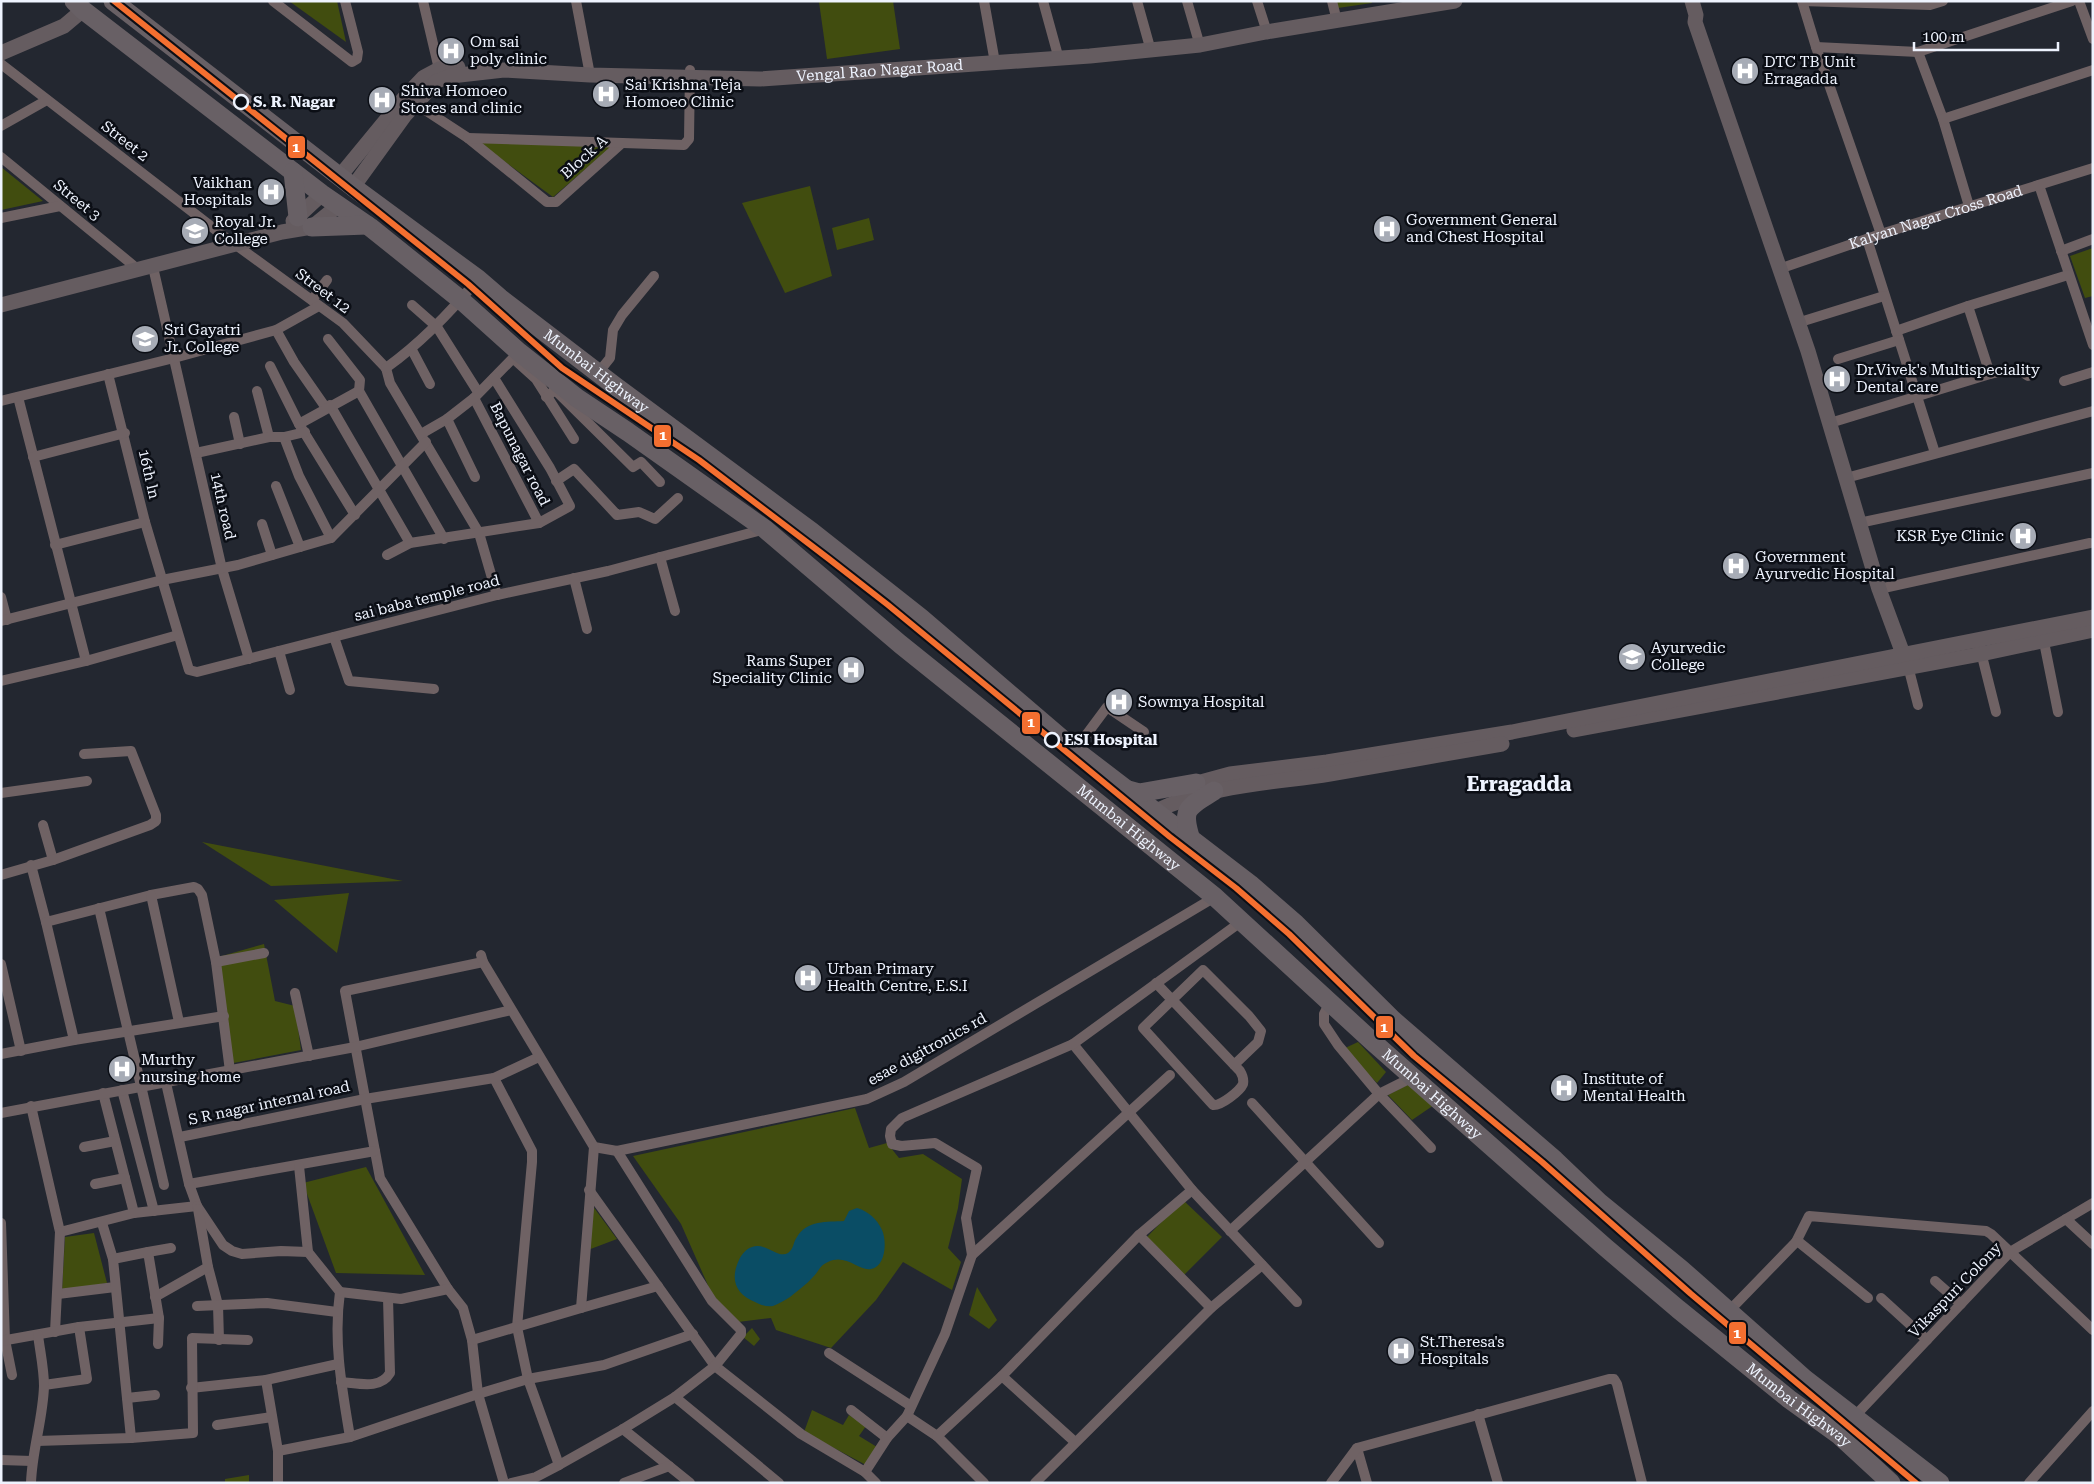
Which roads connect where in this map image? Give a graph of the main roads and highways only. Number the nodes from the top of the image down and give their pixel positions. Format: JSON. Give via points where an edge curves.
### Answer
{"nodes":[{"id":1,"x":113,"y":1,"type":"edge"},
{"id":2,"x":1410,"y":1,"type":"edge"},
{"id":3,"x":1455,"y":1,"type":"edge"},
{"id":4,"x":1683,"y":1,"type":"edge"},
{"id":5,"x":1692,"y":1,"type":"edge"},
{"id":6,"x":78,"y":6,"type":"edge"},
{"id":7,"x":1334,"y":7,"type":"edge"},
{"id":8,"x":1696,"y":22,"type":"junction"},
{"id":9,"x":1150,"y":47,"type":"junction"},
{"id":10,"x":1,"y":53,"type":"edge"},
{"id":11,"x":1012,"y":59,"type":"junction"},
{"id":12,"x":590,"y":71,"type":"junction"},
{"id":13,"x":293,"y":172,"type":"junction"},
{"id":14,"x":347,"y":181,"type":"junction"},
{"id":15,"x":322,"y":194,"type":"junction"},
{"id":16,"x":339,"y":205,"type":"junction"},
{"id":17,"x":302,"y":223,"type":"junction"},
{"id":18,"x":367,"y":225,"type":"junction"},
{"id":19,"x":233,"y":243,"type":"junction"},
{"id":20,"x":1,"y":298,"type":"edge"},
{"id":21,"x":1,"y":305,"type":"edge"},
{"id":22,"x":2093,"y":617,"type":"edge"},
{"id":23,"x":921,"y":618,"type":"junction"},
{"id":24,"x":2093,"y":630,"type":"edge"},
{"id":25,"x":2042,"y":633,"type":"junction"},
{"id":26,"x":900,"y":644,"type":"junction"},
{"id":27,"x":1906,"y":660,"type":"junction"},
{"id":28,"x":1196,"y":783,"type":"junction"},
{"id":29,"x":1125,"y":788,"type":"junction"},
{"id":30,"x":1214,"y":792,"type":"junction"},
{"id":31,"x":1149,"y":806,"type":"junction"},
{"id":32,"x":1191,"y":840,"type":"junction"},
{"id":33,"x":1549,"y":1156,"type":"junction"},
{"id":34,"x":1529,"y":1180,"type":"junction"},
{"id":35,"x":1805,"y":1379,"type":"junction"},
{"id":36,"x":1789,"y":1399,"type":"junction"},
{"id":37,"x":1892,"y":1483,"type":"edge"},
{"id":38,"x":1940,"y":1483,"type":"edge"}],
"edges":[{"from":1,"to":14,"type":"highway","name":"Mumbai Highway"},
{"from":2,"to":7,"type":"main road","name":"Vengal Rao Nagar Road"},
{"from":3,"to":9,"type":"main road","name":"Vengal Rao Nagar Road","via":[[1200,45]]},
{"from":4,"to":8,"type":"main road"},
{"from":5,"to":8,"type":"main road"},
{"from":6,"to":10,"type":"main road","via":[[64,26]]},
{"from":6,"to":13,"type":"highway","name":"Mumbai Highway"},
{"from":7,"to":9,"type":"main road","name":"Vengal Rao Nagar Road","via":[[1265,26]]},
{"from":8,"to":27,"type":"main road","via":[[1830,423],[1879,589]]},
{"from":9,"to":11,"type":"main road","name":"Vengal Rao Nagar Road"},
{"from":9,"to":11,"type":"main road","name":"Vengal Rao Nagar Road","via":[[1056,52]]},
{"from":11,"to":12,"type":"main road","name":"Vengal Rao Nagar Road","via":[[737,73]]},
{"from":12,"to":14,"type":"main road","name":"Vengal Rao Nagar Road","via":[[504,70],[451,76],[437,81]]},
{"from":12,"to":14,"type":"main road","name":"Vengal Rao Nagar Road","via":[[500,63],[438,69],[424,77],[405,97]]},
{"from":13,"to":15,"type":"highway","name":"Mumbai Highway"},
{"from":13,"to":17,"type":"highway"},
{"from":14,"to":23,"type":"highway","name":"Mumbai Highway"},
{"from":15,"to":16,"type":"highway","name":"Mumbai Highway"},
{"from":15,"to":17,"type":"main road"},
{"from":16,"to":17,"type":"main road"},
{"from":16,"to":18,"type":"highway","name":"Mumbai Highway"},
{"from":17,"to":18,"type":"highway"},
{"from":17,"to":19,"type":"main road"},
{"from":17,"to":19,"type":"main road","via":[[282,232]]},
{"from":18,"to":26,"type":"highway","name":"Mumbai Highway","via":[[461,300],[516,354],[765,530]]},
{"from":19,"to":20,"type":"main road"},
{"from":19,"to":21,"type":"main road","via":[[153,268]]},
{"from":22,"to":25,"type":"main road"},
{"from":23,"to":26,"type":"highway"},
{"from":23,"to":29,"type":"highway","name":"Mumbai Highway","via":[[1075,750]]},
{"from":24,"to":25,"type":"main road"},
{"from":25,"to":27,"type":"main road","via":[[1978,639]]},
{"from":25,"to":27,"type":"main road","via":[[1981,654]]},
{"from":26,"to":34,"type":"highway","name":"Mumbai Highway","via":[[1215,897]]},
{"from":27,"to":28,"type":"main road","via":[[1512,732],[1230,774]]},
{"from":27,"to":30,"type":"main road","via":[[1515,741]]},
{"from":28,"to":29,"type":"highway","via":[[1139,793]]},
{"from":28,"to":31,"type":"main road"},
{"from":29,"to":31,"type":"highway","name":"Mumbai Highway"},
{"from":30,"to":31,"type":"main road"},
{"from":30,"to":32,"type":"highway","via":[[1187,811],[1185,820]]},
{"from":31,"to":32,"type":"highway","name":"Mumbai Highway"},
{"from":32,"to":33,"type":"highway","name":"Mumbai Highway","via":[[1296,924],[1393,1020]]},
{"from":33,"to":34,"type":"highway"},
{"from":33,"to":35,"type":"highway","name":"Mumbai Highway"},
{"from":34,"to":36,"type":"highway","name":"Mumbai Highway","via":[[1678,1309]]},
{"from":35,"to":36,"type":"highway"},
{"from":35,"to":38,"type":"highway","name":"Mumbai Highway"},
{"from":36,"to":37,"type":"highway","name":"Mumbai Highway","via":[[1839,1435]]}]}
